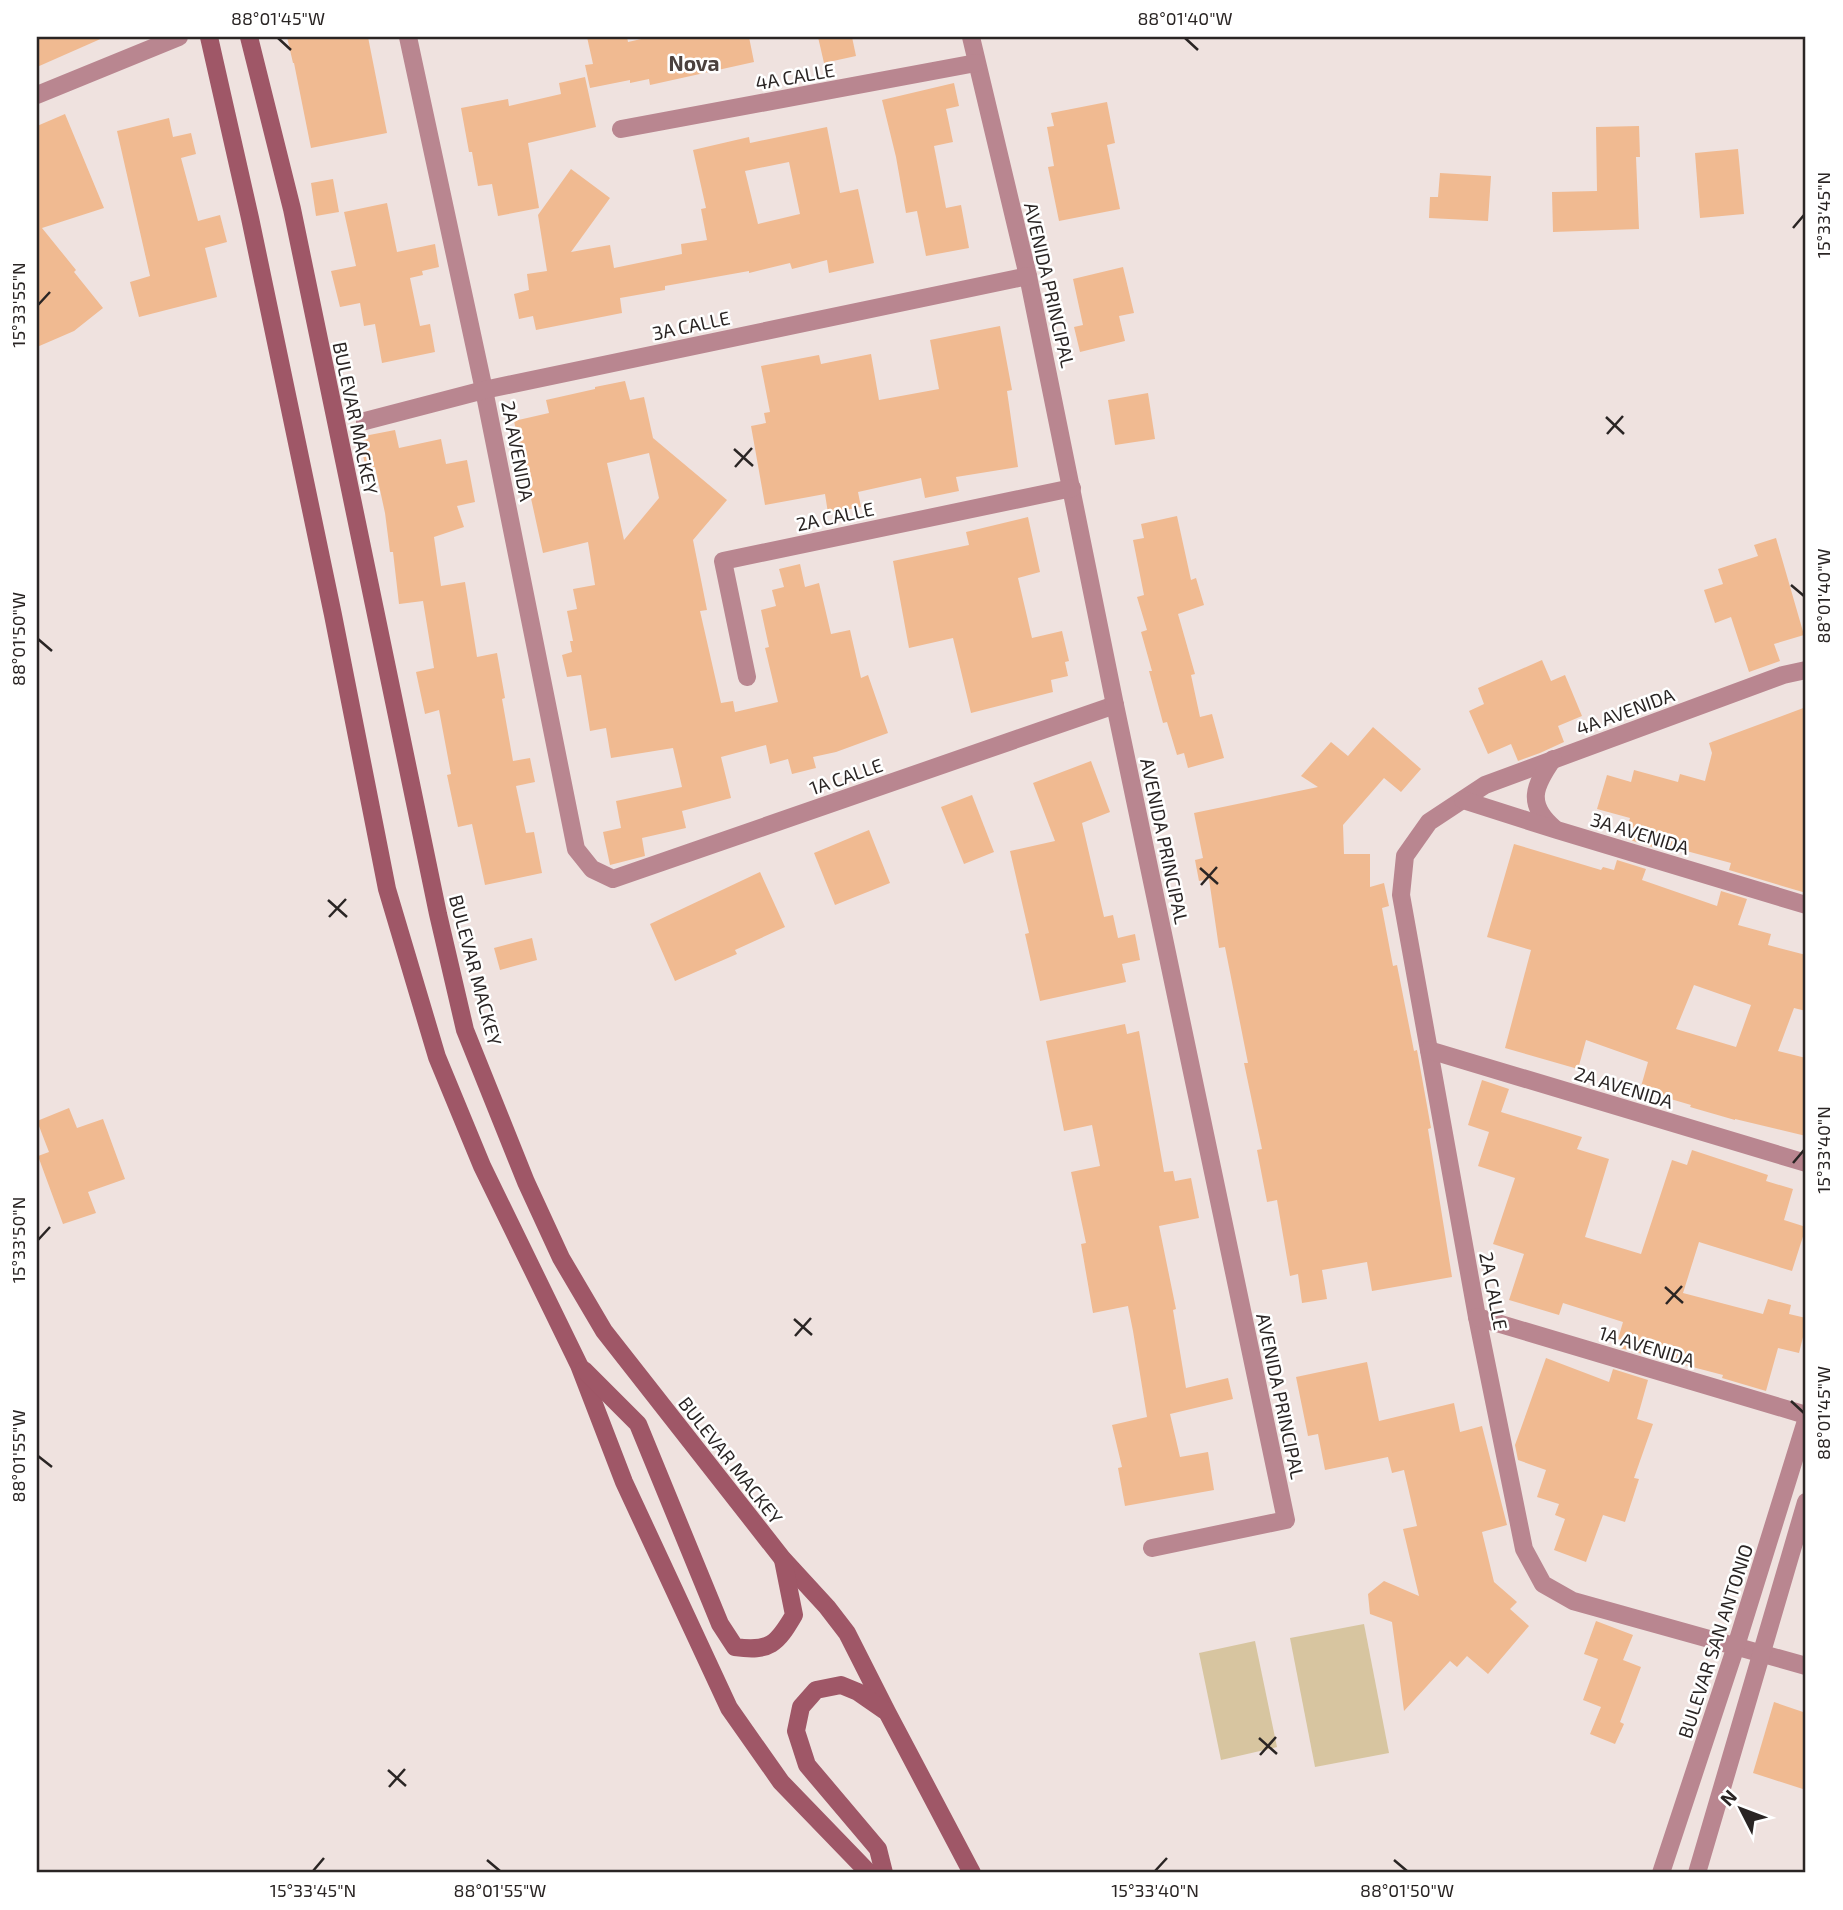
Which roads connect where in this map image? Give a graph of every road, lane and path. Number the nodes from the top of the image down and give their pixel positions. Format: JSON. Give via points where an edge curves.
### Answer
{"nodes":[{"id":1,"x":179,"y":37,"type":"edge"},
{"id":2,"x":209,"y":37,"type":"edge"},
{"id":3,"x":250,"y":37,"type":"edge"},
{"id":4,"x":408,"y":37,"type":"edge"},
{"id":5,"x":971,"y":37,"type":"edge"},
{"id":6,"x":976,"y":64,"type":"junction"},
{"id":7,"x":37,"y":95,"type":"edge"},
{"id":8,"x":621,"y":129,"type":"dead end"},
{"id":9,"x":1028,"y":276,"type":"junction"},
{"id":10,"x":484,"y":390,"type":"junction"},
{"id":11,"x":365,"y":421,"type":"dead end"},
{"id":12,"x":1072,"y":488,"type":"junction"},
{"id":13,"x":1806,"y":670,"type":"edge"},
{"id":14,"x":747,"y":677,"type":"dead end"},
{"id":15,"x":1115,"y":705,"type":"junction"},
{"id":16,"x":1553,"y":760,"type":"junction"},
{"id":17,"x":1463,"y":800,"type":"junction"},
{"id":18,"x":1557,"y":830,"type":"junction"},
{"id":19,"x":592,"y":869,"type":"joint"},
{"id":20,"x":1806,"y":905,"type":"edge"},
{"id":21,"x":1429,"y":1050,"type":"junction"},
{"id":22,"x":1806,"y":1163,"type":"edge"},
{"id":23,"x":1477,"y":1317,"type":"junction"},
{"id":24,"x":579,"y":1365,"type":"junction"},
{"id":25,"x":1806,"y":1415,"type":"edge"},
{"id":26,"x":1806,"y":1421,"type":"edge"},
{"id":27,"x":1806,"y":1502,"type":"edge"},
{"id":28,"x":1152,"y":1548,"type":"dead end"},
{"id":29,"x":782,"y":1558,"type":"junction"},
{"id":30,"x":1736,"y":1646,"type":"junction"},
{"id":31,"x":1760,"y":1653,"type":"junction"},
{"id":32,"x":1806,"y":1666,"type":"edge"},
{"id":33,"x":887,"y":1712,"type":"junction"},
{"id":34,"x":869,"y":1873,"type":"edge"},
{"id":35,"x":884,"y":1873,"type":"edge"},
{"id":36,"x":972,"y":1873,"type":"edge"},
{"id":37,"x":1661,"y":1873,"type":"edge"},
{"id":38,"x":1697,"y":1873,"type":"edge"}],
"edges":[{"from":1,"to":7,"type":"street"},
{"from":2,"to":24,"type":"main road","via":[[387,889],[437,1057],[482,1166]]},
{"from":3,"to":29,"type":"main road","name":"BULEVAR MACKEY","via":[[292,209],[465,1030],[561,1258],[604,1331]]},
{"from":4,"to":10,"type":"street","name":"2A AVENIDA"},
{"from":5,"to":6,"type":"street","name":"AVENIDA PRINCIPAL"},
{"from":6,"to":8,"type":"street","name":"4A CALLE"},
{"from":6,"to":9,"type":"street","name":"AVENIDA PRINCIPAL"},
{"from":9,"to":10,"type":"street","name":"3A CALLE"},
{"from":9,"to":12,"type":"street","name":"AVENIDA PRINCIPAL"},
{"from":10,"to":11,"type":"street","name":"3A CALLE"},
{"from":10,"to":19,"type":"street","name":"2A AVENIDA","via":[[576,849]]},
{"from":12,"to":14,"type":"street","name":"2A CALLE","via":[[723,561]]},
{"from":12,"to":15,"type":"street","name":"AVENIDA PRINCIPAL"},
{"from":13,"to":16,"type":"street","name":"4A AVENIDA"},
{"from":15,"to":19,"type":"street","name":"1A CALLE","via":[[613,879]]},
{"from":15,"to":28,"type":"street","name":"AVENIDA PRINCIPAL","via":[[1286,1520]]},
{"from":16,"to":17,"type":"street","name":"4A AVENIDA","via":[[1485,785]]},
{"from":16,"to":18,"type":"street","via":[[1535,790],[1544,819]]},
{"from":17,"to":18,"type":"street","name":"3A AVENIDA"},
{"from":17,"to":21,"type":"street","name":"2A CALLE","via":[[1429,822],[1405,856],[1401,895]]},
{"from":18,"to":20,"type":"street","name":"3A AVENIDA"},
{"from":21,"to":22,"type":"street","name":"2A AVENIDA"},
{"from":21,"to":23,"type":"street","name":"2A CALLE"},
{"from":23,"to":25,"type":"street","name":"1A AVENIDA"},
{"from":23,"to":30,"type":"street","name":"2A CALLE","via":[[1524,1549],[1543,1584],[1573,1601]]},
{"from":24,"to":29,"type":"main road","via":[[638,1424],[720,1624],[735,1647],[766,1647],[782,1637],[794,1615]]},
{"from":24,"to":34,"type":"main road","via":[[624,1482],[729,1708],[781,1782]]},
{"from":26,"to":30,"type":"street","name":"BULEVAR SAN ANTONIO"},
{"from":27,"to":31,"type":"street"},
{"from":29,"to":33,"type":"main road","name":"BULEVAR MACKEY","via":[[847,1633]]},
{"from":30,"to":31,"type":"street","name":"2A CALLE"},
{"from":30,"to":37,"type":"street","name":"BULEVAR SAN ANTONIO"},
{"from":31,"to":32,"type":"street"},
{"from":31,"to":38,"type":"street"},
{"from":33,"to":35,"type":"main road","via":[[841,1685],[816,1690],[801,1707],[796,1731],[807,1765],[878,1849]]},
{"from":33,"to":36,"type":"main road","name":"BULEVAR MACKEY"}]}
